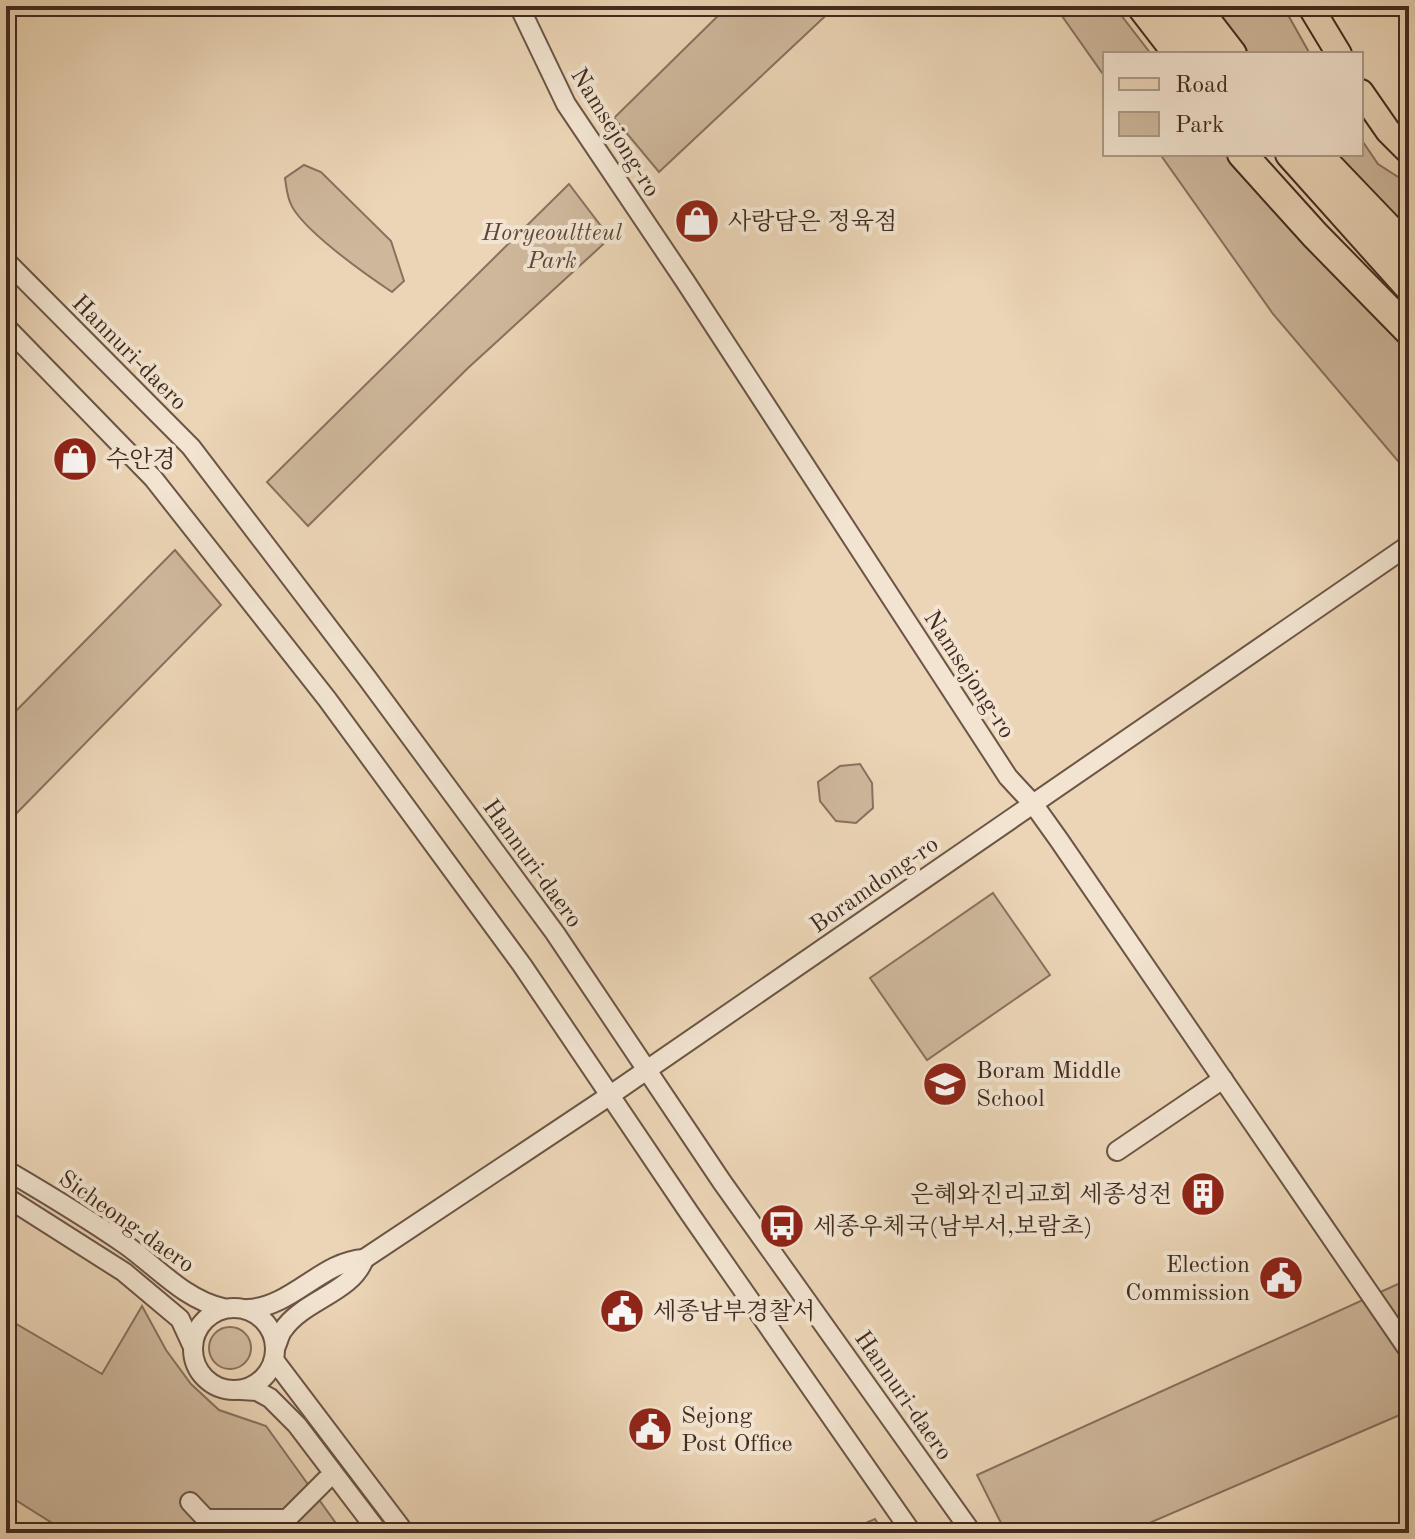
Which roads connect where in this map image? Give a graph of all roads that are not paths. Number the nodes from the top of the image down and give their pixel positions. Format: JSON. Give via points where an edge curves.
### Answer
{"nodes":[{"id":1,"x":519,"y":6,"type":"edge"},
{"id":2,"x":1128,"y":6,"type":"edge"},
{"id":3,"x":1141,"y":6,"type":"edge"},
{"id":4,"x":1167,"y":6,"type":"edge"},
{"id":5,"x":1195,"y":6,"type":"edge"},
{"id":6,"x":1310,"y":6,"type":"edge"},
{"id":7,"x":1162,"y":52,"type":"edge"},
{"id":8,"x":1176,"y":52,"type":"edge"},
{"id":9,"x":1203,"y":52,"type":"edge"},
{"id":10,"x":1230,"y":52,"type":"edge"},
{"id":11,"x":1338,"y":52,"type":"edge"},
{"id":12,"x":1363,"y":95,"type":"edge"},
{"id":13,"x":1409,"y":152,"type":"edge"},
{"id":14,"x":1244,"y":156,"type":"edge"},
{"id":15,"x":1264,"y":156,"type":"edge"},
{"id":16,"x":1292,"y":156,"type":"edge"},
{"id":17,"x":1319,"y":156,"type":"edge"},
{"id":18,"x":1409,"y":250,"type":"edge"},
{"id":19,"x":6,"y":261,"type":"edge"},
{"id":20,"x":1408,"y":311,"type":"edge"},
{"id":21,"x":6,"y":327,"type":"edge"},
{"id":22,"x":1409,"y":545,"type":"edge"},
{"id":23,"x":1034,"y":805,"type":"junction"},
{"id":24,"x":646,"y":1070,"type":"junction"},
{"id":25,"x":1223,"y":1079,"type":"junction"},
{"id":26,"x":609,"y":1096,"type":"junction"},
{"id":27,"x":1117,"y":1151,"type":"dead end"},
{"id":28,"x":6,"y":1170,"type":"edge"},
{"id":29,"x":6,"y":1197,"type":"edge"},
{"id":30,"x":364,"y":1259,"type":"junction"},
{"id":31,"x":223,"y":1308,"type":"junction"},
{"id":32,"x":248,"y":1309,"type":"junction"},
{"id":33,"x":192,"y":1345,"type":"junction"},
{"id":34,"x":1409,"y":1351,"type":"edge"},
{"id":35,"x":274,"y":1354,"type":"junction"},
{"id":36,"x":241,"y":1390,"type":"junction"},
{"id":37,"x":326,"y":1480,"type":"dead end"},
{"id":38,"x":190,"y":1502,"type":"dead end"},
{"id":39,"x":207,"y":1526,"type":"edge"},
{"id":40,"x":287,"y":1526,"type":"edge"},
{"id":41,"x":379,"y":1533,"type":"edge"},
{"id":42,"x":405,"y":1533,"type":"edge"},
{"id":43,"x":912,"y":1533,"type":"edge"},
{"id":44,"x":972,"y":1533,"type":"edge"}],
"edges":[{"from":1,"to":23,"type":"street","name":"Namsejong-ro","via":[[566,104],[1008,777]]},
{"from":2,"to":7,"type":"highway"},
{"from":3,"to":8,"type":"highway"},
{"from":4,"to":9,"type":"highway"},
{"from":5,"to":10,"type":"highway"},
{"from":6,"to":11,"type":"main road"},
{"from":12,"to":13,"type":"main road"},
{"from":14,"to":20,"type":"highway","via":[[1315,235]]},
{"from":15,"to":20,"type":"highway"},
{"from":16,"to":20,"type":"highway"},
{"from":17,"to":18,"type":"highway"},
{"from":19,"to":24,"type":"street","name":"Hannuri-daero","via":[[191,447],[555,933]]},
{"from":21,"to":26,"type":"street","via":[[153,478],[308,675],[522,965]]},
{"from":22,"to":23,"type":"street","name":"Boramdong-ro"},
{"from":23,"to":24,"type":"street","name":"Boramdong-ro"},
{"from":23,"to":25,"type":"street","name":"Namsejong-ro"},
{"from":24,"to":26,"type":"street","name":"Boramdong-ro"},
{"from":24,"to":44,"type":"street","name":"Hannuri-daero"},
{"from":25,"to":27,"type":"street"},
{"from":25,"to":34,"type":"street","name":"Namsejong-ro"},
{"from":26,"to":30,"type":"street","name":"Boramdong-ro"},
{"from":26,"to":43,"type":"street"},
{"from":28,"to":31,"type":"street","name":"Sicheong-daero","via":[[128,1246],[195,1298]]},
{"from":29,"to":33,"type":"street","name":"Sicheong-daero","via":[[124,1272],[180,1319]]},
{"from":30,"to":32,"type":"street","via":[[348,1260],[266,1308]]},
{"from":30,"to":35,"type":"street","via":[[359,1273],[304,1309],[283,1330]]},
{"from":31,"to":32,"type":"street"},
{"from":31,"to":33,"type":"street","via":[[202,1322]]},
{"from":32,"to":35,"type":"street","via":[[268,1325]]},
{"from":33,"to":36,"type":"street","via":[[205,1379]]},
{"from":35,"to":36,"type":"street","via":[[261,1380]]},
{"from":35,"to":42,"type":"street"},
{"from":36,"to":41,"type":"street","via":[[270,1398],[297,1425]]},
{"from":37,"to":40,"type":"street"},
{"from":38,"to":39,"type":"street"},
{"from":39,"to":40,"type":"street"}]}
